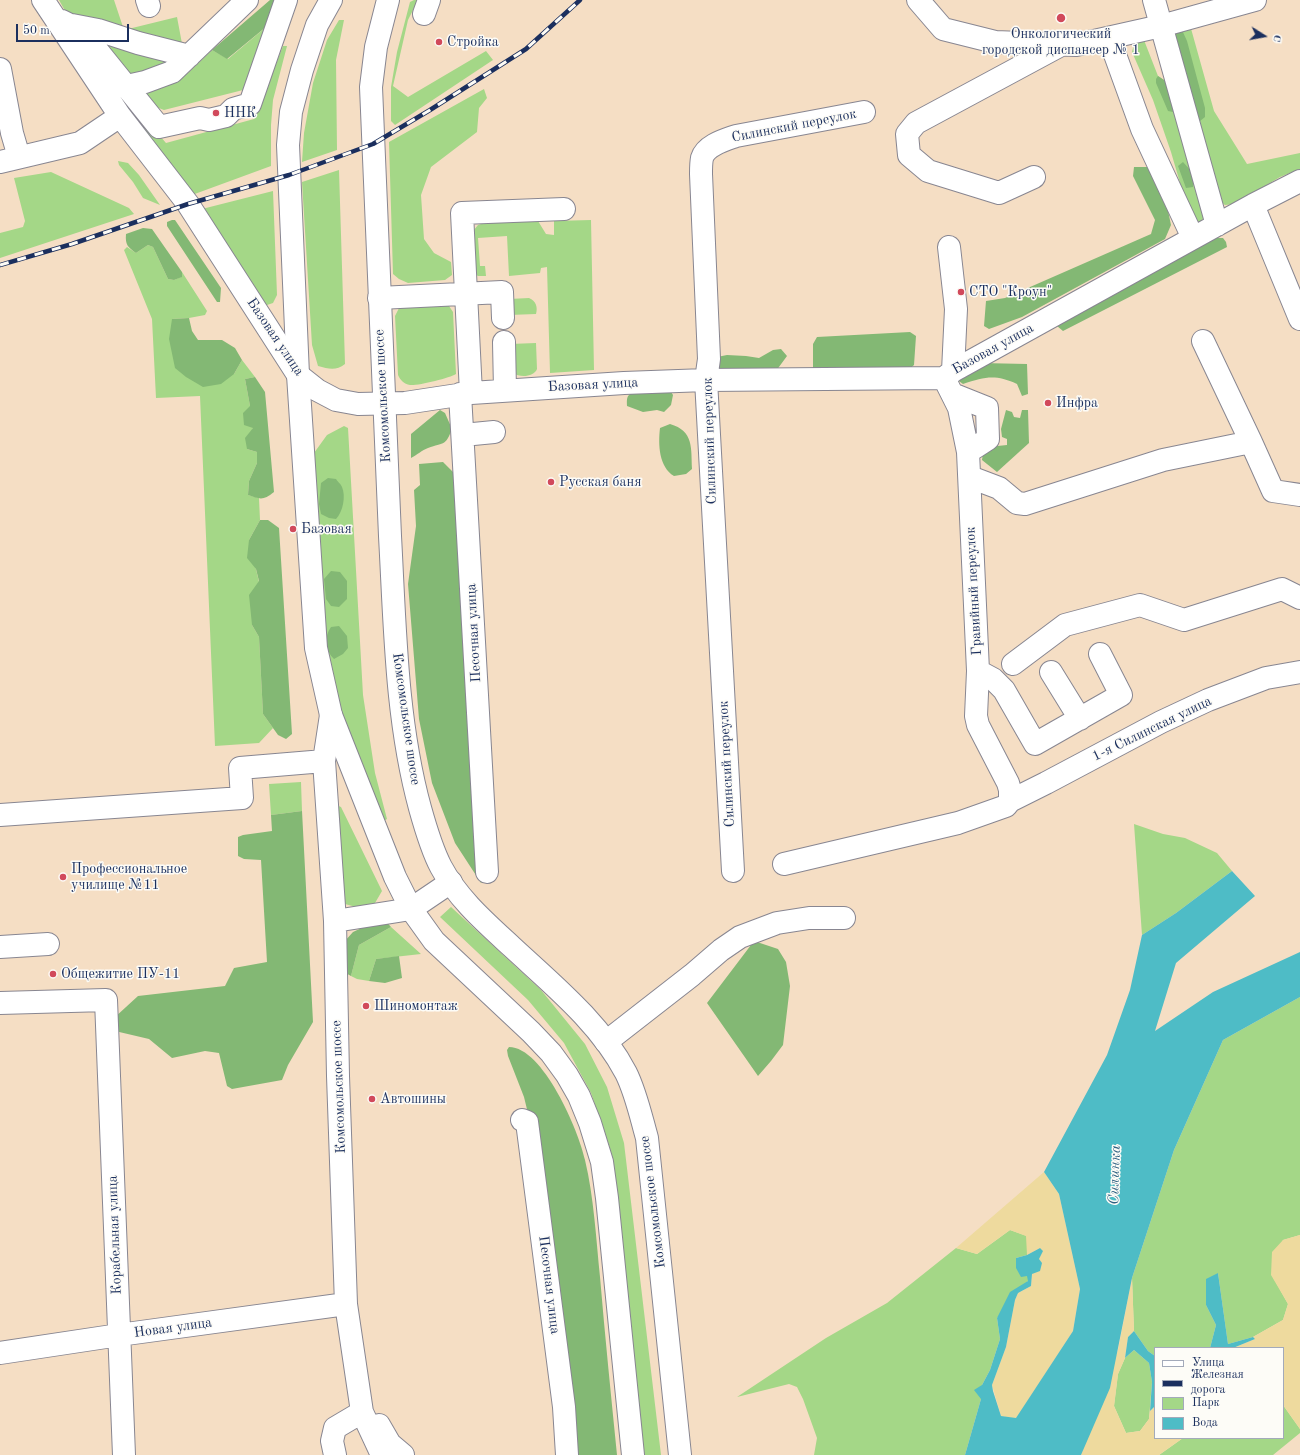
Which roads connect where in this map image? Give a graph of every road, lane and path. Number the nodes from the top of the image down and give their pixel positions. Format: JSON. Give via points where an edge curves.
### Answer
{"nodes":[{"id":1,"x":43,"y":0,"type":"edge"},
{"id":2,"x":247,"y":0,"type":"edge"},
{"id":3,"x":286,"y":0,"type":"edge"},
{"id":4,"x":331,"y":0,"type":"edge"},
{"id":5,"x":388,"y":0,"type":"edge"},
{"id":6,"x":918,"y":0,"type":"edge"},
{"id":7,"x":1154,"y":0,"type":"edge"},
{"id":8,"x":1255,"y":0,"type":"edge"},
{"id":9,"x":61,"y":21,"type":"junction"},
{"id":10,"x":1161,"y":26,"type":"junction"},
{"id":11,"x":1109,"y":38,"type":"junction"},
{"id":12,"x":1061,"y":45,"type":"junction"},
{"id":13,"x":189,"y":56,"type":"junction"},
{"id":14,"x":0,"y":69,"type":"edge"},
{"id":15,"x":127,"y":86,"type":"junction"},
{"id":16,"x":864,"y":112,"type":"dead end"},
{"id":17,"x":120,"y":116,"type":"junction"},
{"id":18,"x":9,"y":160,"type":"edge"},
{"id":19,"x":1034,"y":177,"type":"dead end"},
{"id":20,"x":1300,"y":181,"type":"edge"},
{"id":21,"x":1253,"y":205,"type":"junction"},
{"id":22,"x":564,"y":209,"type":"dead end"},
{"id":23,"x":1217,"y":225,"type":"junction"},
{"id":24,"x":1193,"y":238,"type":"junction"},
{"id":25,"x":949,"y":247,"type":"dead end"},
{"id":26,"x":465,"y":293,"type":"junction"},
{"id":27,"x":379,"y":298,"type":"junction"},
{"id":28,"x":503,"y":318,"type":"dead end"},
{"id":29,"x":1300,"y":319,"type":"edge"},
{"id":30,"x":1203,"y":341,"type":"dead end"},
{"id":31,"x":504,"y":342,"type":"dead end"},
{"id":32,"x":298,"y":375,"type":"junction"},
{"id":33,"x":706,"y":380,"type":"junction"},
{"id":34,"x":950,"y":381,"type":"junction"},
{"id":35,"x":505,"y":390,"type":"junction"},
{"id":36,"x":466,"y":393,"type":"junction"},
{"id":37,"x":383,"y":404,"type":"junction"},
{"id":38,"x":494,"y":432,"type":"dead end"},
{"id":39,"x":463,"y":435,"type":"junction"},
{"id":40,"x":1251,"y":442,"type":"junction"},
{"id":41,"x":970,"y":478,"type":"junction"},
{"id":42,"x":1300,"y":495,"type":"edge"},
{"id":43,"x":1294,"y":589,"type":"edge"},
{"id":44,"x":1100,"y":654,"type":"dead end"},
{"id":45,"x":1013,"y":664,"type":"dead end"},
{"id":46,"x":978,"y":671,"type":"junction"},
{"id":47,"x":1051,"y":672,"type":"dead end"},
{"id":48,"x":1300,"y":672,"type":"edge"},
{"id":49,"x":331,"y":715,"type":"junction"},
{"id":50,"x":1080,"y":719,"type":"junction"},
{"id":51,"x":324,"y":761,"type":"junction"},
{"id":52,"x":1010,"y":801,"type":"junction"},
{"id":53,"x":0,"y":815,"type":"edge"},
{"id":54,"x":784,"y":864,"type":"dead end"},
{"id":55,"x":733,"y":871,"type":"dead end"},
{"id":56,"x":487,"y":872,"type":"dead end"},
{"id":57,"x":451,"y":882,"type":"junction"},
{"id":58,"x":411,"y":909,"type":"junction"},
{"id":59,"x":844,"y":918,"type":"dead end"},
{"id":60,"x":335,"y":921,"type":"junction"},
{"id":61,"x":48,"y":944,"type":"dead end"},
{"id":62,"x":0,"y":947,"type":"edge"},
{"id":63,"x":0,"y":1003,"type":"edge"},
{"id":64,"x":606,"y":1042,"type":"junction"},
{"id":65,"x":522,"y":1120,"type":"dead end"},
{"id":66,"x":346,"y":1304,"type":"junction"},
{"id":67,"x":119,"y":1335,"type":"junction"},
{"id":68,"x":0,"y":1353,"type":"edge"},
{"id":69,"x":360,"y":1403,"type":"junction"},
{"id":70,"x":124,"y":1455,"type":"edge"},
{"id":71,"x":335,"y":1455,"type":"edge"},
{"id":72,"x":382,"y":1455,"type":"edge"},
{"id":73,"x":404,"y":1455,"type":"edge"},
{"id":74,"x":568,"y":1455,"type":"edge"},
{"id":75,"x":633,"y":1455,"type":"edge"},
{"id":76,"x":680,"y":1455,"type":"edge"}],
"edges":[{"from":1,"to":9,"type":"street","name":"Базовая улица"},
{"from":2,"to":13,"type":"street"},
{"from":3,"to":15,"type":"street","via":[[250,104],[234,109],[226,116],[209,120],[200,118],[159,127]]},
{"from":4,"to":32,"type":"street","name":"Комсомольское шоссе","via":[[317,25],[302,70],[291,112],[288,145]]},
{"from":5,"to":27,"type":"street","name":"Комсомольское шоссе","via":[[376,46],[371,87]]},
{"from":6,"to":12,"type":"street","via":[[943,30],[995,42]]},
{"from":7,"to":10,"type":"street"},
{"from":8,"to":10,"type":"street"},
{"from":9,"to":13,"type":"street"},
{"from":9,"to":15,"type":"street","via":[[88,39]]},
{"from":9,"to":17,"type":"street","name":"Базовая улица"},
{"from":10,"to":11,"type":"street"},
{"from":10,"to":23,"type":"street"},
{"from":11,"to":12,"type":"street","via":[[1076,45]]},
{"from":11,"to":24,"type":"street","via":[[1142,129]]},
{"from":12,"to":19,"type":"street","via":[[916,123],[907,134],[909,155],[928,171],[999,193]]},
{"from":13,"to":15,"type":"street","via":[[172,72]]},
{"from":14,"to":18,"type":"street","via":[[12,133]]},
{"from":16,"to":33,"type":"street","name":"Силинский переулок","via":[[736,136],[718,142],[702,156],[709,359]]},
{"from":17,"to":18,"type":"street","via":[[80,143]]},
{"from":17,"to":32,"type":"street","name":"Базовая улица","via":[[188,204]]},
{"from":20,"to":21,"type":"street","name":"Базовая улица"},
{"from":21,"to":23,"type":"street","name":"Базовая улица"},
{"from":21,"to":29,"type":"street"},
{"from":22,"to":26,"type":"street","name":"Песочная улица","via":[[462,213]]},
{"from":23,"to":24,"type":"street","name":"Базовая улица"},
{"from":24,"to":34,"type":"street","name":"Базовая улица"},
{"from":25,"to":34,"type":"street","via":[[956,309]]},
{"from":26,"to":27,"type":"street"},
{"from":26,"to":28,"type":"street","via":[[502,292]]},
{"from":26,"to":36,"type":"street","name":"Песочная улица"},
{"from":27,"to":37,"type":"street","name":"Комсомольское шоссе"},
{"from":30,"to":40,"type":"street"},
{"from":31,"to":35,"type":"street"},
{"from":32,"to":37,"type":"street","name":"Базовая улица","via":[[317,390],[336,400],[358,404]]},
{"from":32,"to":49,"type":"street","name":"Комсомольское шоссе","via":[[316,648]]},
{"from":33,"to":34,"type":"street","name":"Базовая улица"},
{"from":33,"to":35,"type":"street","name":"Базовая улица"},
{"from":33,"to":55,"type":"street","name":"Силинский переулок"},
{"from":34,"to":41,"type":"street","name":"Гравийный переулок","via":[[959,408],[968,452]]},
{"from":35,"to":36,"type":"street","name":"Базовая улица"},
{"from":36,"to":37,"type":"street","name":"Базовая улица"},
{"from":36,"to":39,"type":"street","name":"Песочная улица"},
{"from":37,"to":57,"type":"street","name":"Комсомольское шоссе","via":[[396,643],[403,716],[412,779],[425,826],[440,866]]},
{"from":38,"to":39,"type":"street"},
{"from":39,"to":56,"type":"street","name":"Песочная улица"},
{"from":40,"to":41,"type":"street","via":[[1163,460],[1025,504],[1017,503],[999,488]]},
{"from":40,"to":42,"type":"street","via":[[1273,491]]},
{"from":41,"to":46,"type":"street","name":"Гравийный переулок"},
{"from":43,"to":45,"type":"street","via":[[1184,620],[1140,605],[1065,625]]},
{"from":44,"to":50,"type":"street","via":[[1122,695]]},
{"from":46,"to":50,"type":"street","via":[[993,678],[1004,690],[1035,744]]},
{"from":46,"to":52,"type":"street","name":"Гравийный переулок","via":[[978,725],[1008,783]]},
{"from":47,"to":50,"type":"street"},
{"from":48,"to":52,"type":"street","name":"1-я Силинская улица","via":[[1266,678],[1208,700],[1160,722]]},
{"from":49,"to":51,"type":"street","name":"Комсомольское шоссе"},
{"from":49,"to":58,"type":"street","name":"Комсомольское шоссе","via":[[392,870]]},
{"from":51,"to":53,"type":"street","via":[[240,768],[242,798]]},
{"from":51,"to":60,"type":"street","name":"Комсомольское шоссе"},
{"from":52,"to":54,"type":"street","name":"1-я Силинская улица","via":[[1006,806],[958,823]]},
{"from":57,"to":58,"type":"street"},
{"from":57,"to":64,"type":"street","name":"Комсомольское шоссе","via":[[468,906],[574,1006]]},
{"from":58,"to":60,"type":"street"},
{"from":58,"to":75,"type":"street","name":"Комсомольское шоссе","via":[[434,941],[551,1053],[579,1096],[590,1123],[602,1162],[608,1198]]},
{"from":59,"to":64,"type":"street","via":[[809,918],[777,923],[740,937]]},
{"from":60,"to":66,"type":"street","name":"Комсомольское шоссе"},
{"from":61,"to":62,"type":"street"},
{"from":63,"to":67,"type":"street","name":"Корабельная улица","via":[[106,1000]]},
{"from":64,"to":76,"type":"street","name":"Комсомольское шоссе","via":[[626,1074],[647,1138]]},
{"from":65,"to":74,"type":"street","name":"Песочная улица","via":[[527,1122]]},
{"from":66,"to":67,"type":"street","name":"Новая улица"},
{"from":66,"to":69,"type":"street","name":"Комсомольское шоссе"},
{"from":67,"to":68,"type":"street","name":"Новая улица"},
{"from":67,"to":70,"type":"street","name":"Корабельная улица"},
{"from":69,"to":71,"type":"street","via":[[335,1428],[332,1441]]},
{"from":69,"to":72,"type":"street","name":"Комсомольское шоссе"},
{"from":69,"to":73,"type":"street","via":[[390,1444]]}]}
